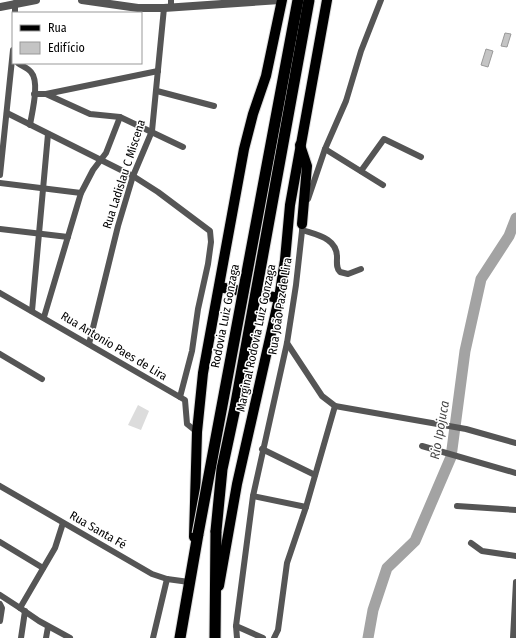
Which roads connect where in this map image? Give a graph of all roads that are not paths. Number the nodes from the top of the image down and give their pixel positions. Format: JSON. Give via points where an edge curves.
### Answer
{"nodes":[{"id":1,"x":36,"y":0,"type":"edge"},
{"id":2,"x":82,"y":0,"type":"edge"},
{"id":3,"x":281,"y":0,"type":"edge"},
{"id":4,"x":298,"y":0,"type":"edge"},
{"id":5,"x":309,"y":0,"type":"edge"},
{"id":6,"x":327,"y":0,"type":"edge"},
{"id":7,"x":382,"y":0,"type":"edge"},
{"id":8,"x":15,"y":3,"type":"junction"},
{"id":9,"x":168,"y":5,"type":"edge"},
{"id":10,"x":0,"y":7,"type":"edge"},
{"id":11,"x":15,"y":12,"type":"edge"},
{"id":12,"x":14,"y":64,"type":"edge"},
{"id":13,"x":19,"y":64,"type":"edge"},
{"id":14,"x":158,"y":72,"type":"junction"},
{"id":15,"x":157,"y":91,"type":"junction"},
{"id":16,"x":34,"y":94,"type":"junction"},
{"id":17,"x":46,"y":94,"type":"junction"},
{"id":18,"x":0,"y":100,"type":"edge"},
{"id":19,"x":8,"y":101,"type":"junction"},
{"id":20,"x":214,"y":106,"type":"dead end"},
{"id":21,"x":7,"y":113,"type":"junction"},
{"id":22,"x":120,"y":117,"type":"junction"},
{"id":23,"x":30,"y":125,"type":"junction"},
{"id":24,"x":152,"y":131,"type":"junction"},
{"id":25,"x":48,"y":134,"type":"junction"},
{"id":26,"x":2,"y":138,"type":"edge"},
{"id":27,"x":300,"y":145,"type":"junction"},
{"id":28,"x":183,"y":147,"type":"dead end"},
{"id":29,"x":325,"y":149,"type":"junction"},
{"id":30,"x":421,"y":157,"type":"dead end"},
{"id":31,"x":101,"y":160,"type":"junction"},
{"id":32,"x":361,"y":172,"type":"junction"},
{"id":33,"x":0,"y":175,"type":"edge"},
{"id":34,"x":133,"y":176,"type":"junction"},
{"id":35,"x":0,"y":183,"type":"edge"},
{"id":36,"x":383,"y":185,"type":"dead end"},
{"id":37,"x":42,"y":188,"type":"junction"},
{"id":38,"x":82,"y":193,"type":"junction"},
{"id":39,"x":302,"y":227,"type":"junction"},
{"id":40,"x":0,"y":229,"type":"edge"},
{"id":41,"x":39,"y":234,"type":"junction"},
{"id":42,"x":68,"y":237,"type":"junction"},
{"id":43,"x":361,"y":269,"type":"dead end"},
{"id":44,"x":219,"y":287,"type":"junction"},
{"id":45,"x":0,"y":293,"type":"edge"},
{"id":46,"x":279,"y":298,"type":"junction"},
{"id":47,"x":293,"y":300,"type":"junction"},
{"id":48,"x":32,"y":311,"type":"junction"},
{"id":49,"x":44,"y":317,"type":"junction"},
{"id":50,"x":287,"y":343,"type":"junction"},
{"id":51,"x":89,"y":344,"type":"junction"},
{"id":52,"x":0,"y":354,"type":"edge"},
{"id":53,"x":42,"y":379,"type":"dead end"},
{"id":54,"x":180,"y":397,"type":"junction"},
{"id":55,"x":335,"y":406,"type":"junction"},
{"id":56,"x":197,"y":432,"type":"junction"},
{"id":57,"x":516,"y":443,"type":"edge"},
{"id":58,"x":422,"y":446,"type":"dead end"},
{"id":59,"x":262,"y":449,"type":"junction"},
{"id":60,"x":516,"y":472,"type":"edge"},
{"id":61,"x":315,"y":475,"type":"junction"},
{"id":62,"x":0,"y":486,"type":"edge"},
{"id":63,"x":253,"y":496,"type":"junction"},
{"id":64,"x":306,"y":506,"type":"junction"},
{"id":65,"x":457,"y":506,"type":"dead end"},
{"id":66,"x":516,"y":510,"type":"edge"},
{"id":67,"x":63,"y":523,"type":"junction"},
{"id":68,"x":0,"y":542,"type":"edge"},
{"id":69,"x":470,"y":543,"type":"dead end"},
{"id":70,"x":516,"y":556,"type":"edge"},
{"id":71,"x":193,"y":558,"type":"junction"},
{"id":72,"x":43,"y":568,"type":"junction"},
{"id":73,"x":167,"y":579,"type":"junction"},
{"id":74,"x":189,"y":582,"type":"junction"},
{"id":75,"x":516,"y":582,"type":"edge"},
{"id":76,"x":0,"y":594,"type":"edge"},
{"id":77,"x":0,"y":604,"type":"edge"},
{"id":78,"x":23,"y":610,"type":"junction"},
{"id":79,"x":216,"y":610,"type":"junction"},
{"id":80,"x":0,"y":621,"type":"edge"},
{"id":81,"x":514,"y":624,"type":"edge"},
{"id":82,"x":48,"y":626,"type":"junction"},
{"id":83,"x":236,"y":626,"type":"junction"},
{"id":84,"x":21,"y":638,"type":"edge"},
{"id":85,"x":46,"y":638,"type":"edge"},
{"id":86,"x":70,"y":638,"type":"edge"},
{"id":87,"x":153,"y":638,"type":"edge"},
{"id":88,"x":180,"y":638,"type":"edge"},
{"id":89,"x":215,"y":638,"type":"edge"},
{"id":90,"x":238,"y":638,"type":"edge"},
{"id":91,"x":262,"y":638,"type":"edge"},
{"id":92,"x":274,"y":638,"type":"edge"},
{"id":93,"x":513,"y":638,"type":"edge"}],
"edges":[{"from":1,"to":8,"type":"street"},
{"from":2,"to":9,"type":"street","via":[[138,8]]},
{"from":3,"to":9,"type":"street"},
{"from":3,"to":44,"type":"main road","via":[[266,76],[244,149]]},
{"from":4,"to":71,"type":"highway","name":"Rodovia Luiz Gonzaga","bridge":true},
{"from":5,"to":79,"type":"highway","bridge":true,"via":[[237,400],[222,469],[216,531]]},
{"from":6,"to":27,"type":"main road","name":"Marginal Rodovia Luiz Gonzaga"},
{"from":7,"to":29,"type":"street","name":"Rua João Paz de Lira","via":[[361,51],[346,101]]},
{"from":8,"to":10,"type":"street"},
{"from":8,"to":11,"type":"street"},
{"from":9,"to":14,"type":"street","name":"Rua Ladislau C Miscena"},
{"from":12,"to":19,"type":"street"},
{"from":13,"to":16,"type":"street","via":[[32,72]]},
{"from":14,"to":15,"type":"street","name":"Rua Ladislau C Miscena"},
{"from":14,"to":17,"type":"street"},
{"from":15,"to":20,"type":"street"},
{"from":15,"to":24,"type":"street","name":"Rua Ladislau C Miscena"},
{"from":16,"to":17,"type":"street"},
{"from":16,"to":23,"type":"street"},
{"from":17,"to":22,"type":"street","via":[[90,114]]},
{"from":18,"to":19,"type":"street"},
{"from":19,"to":21,"type":"street"},
{"from":21,"to":23,"type":"street"},
{"from":21,"to":26,"type":"street"},
{"from":22,"to":24,"type":"street"},
{"from":22,"to":31,"type":"street","via":[[116,132]]},
{"from":23,"to":25,"type":"street"},
{"from":24,"to":28,"type":"street"},
{"from":24,"to":34,"type":"street","name":"Rua Ladislau C Miscena"},
{"from":25,"to":31,"type":"street"},
{"from":25,"to":37,"type":"street"},
{"from":26,"to":33,"type":"street"},
{"from":27,"to":39,"type":"main road","via":[[307,166]]},
{"from":27,"to":46,"type":"main road","name":"Marginal Rodovia Luiz Gonzaga"},
{"from":29,"to":32,"type":"street"},
{"from":29,"to":39,"type":"street","name":"Rua João Paz de Lira","via":[[310,192]]},
{"from":30,"to":32,"type":"street","via":[[384,139]]},
{"from":31,"to":34,"type":"street"},
{"from":31,"to":38,"type":"street"},
{"from":32,"to":36,"type":"street"},
{"from":34,"to":51,"type":"street","name":"Rua Ladislau C Miscena"},
{"from":34,"to":54,"type":"street","via":[[207,228],[211,234],[192,351]]},
{"from":35,"to":37,"type":"street"},
{"from":37,"to":38,"type":"street"},
{"from":37,"to":41,"type":"street"},
{"from":38,"to":42,"type":"street"},
{"from":39,"to":43,"type":"street","via":[[333,243],[337,250],[337,266],[340,272],[348,274]]},
{"from":39,"to":47,"type":"street","name":"Rua João Paz de Lira"},
{"from":40,"to":41,"type":"street"},
{"from":41,"to":42,"type":"street"},
{"from":41,"to":48,"type":"street"},
{"from":42,"to":49,"type":"street"},
{"from":44,"to":46,"type":"main road"},
{"from":44,"to":56,"type":"main road","via":[[203,374]]},
{"from":45,"to":48,"type":"street","name":"Rua Antonio Paes de Lira"},
{"from":46,"to":47,"type":"street"},
{"from":46,"to":79,"type":"main road","name":"Marginal Rodovia Luiz Gonzaga","via":[[237,484]]},
{"from":47,"to":50,"type":"street","name":"Rua João Paz de Lira"},
{"from":48,"to":49,"type":"street","name":"Rua Antonio Paes de Lira"},
{"from":49,"to":51,"type":"street","name":"Rua Antonio Paes de Lira"},
{"from":50,"to":55,"type":"street","via":[[322,396]]},
{"from":50,"to":59,"type":"street","name":"Rua João Paz de Lira"},
{"from":51,"to":54,"type":"street","name":"Rua Antonio Paes de Lira"},
{"from":52,"to":53,"type":"street"},
{"from":54,"to":56,"type":"street","via":[[186,402],[187,424]]},
{"from":55,"to":57,"type":"street","via":[[466,429]]},
{"from":55,"to":61,"type":"street"},
{"from":56,"to":71,"type":"main road"},
{"from":58,"to":60,"type":"street"},
{"from":59,"to":61,"type":"street"},
{"from":59,"to":63,"type":"street","name":"Rua João Paz de Lira"},
{"from":61,"to":64,"type":"street"},
{"from":62,"to":67,"type":"street","name":"Rua Santa Fé"},
{"from":63,"to":64,"type":"street"},
{"from":63,"to":83,"type":"street","name":"Rua João Paz de Lira"},
{"from":64,"to":92,"type":"street","via":[[287,563],[278,630]]},
{"from":65,"to":66,"type":"street"},
{"from":67,"to":72,"type":"street","via":[[55,548]]},
{"from":67,"to":73,"type":"street","name":"Rua Santa Fé","via":[[138,567]]},
{"from":68,"to":72,"type":"street"},
{"from":69,"to":70,"type":"street","via":[[482,551]]},
{"from":71,"to":74,"type":"highway","name":"Rodovia Luiz Gonzaga"},
{"from":72,"to":78,"type":"street"},
{"from":73,"to":74,"type":"street","name":"Rua Santa Fé"},
{"from":73,"to":87,"type":"street"},
{"from":74,"to":88,"type":"highway","name":"Rodovia Luiz Gonzaga"},
{"from":75,"to":81,"type":"street"},
{"from":76,"to":78,"type":"street"},
{"from":77,"to":80,"type":"street"},
{"from":78,"to":82,"type":"street"},
{"from":78,"to":84,"type":"street"},
{"from":79,"to":89,"type":"highway"},
{"from":81,"to":93,"type":"street"},
{"from":82,"to":85,"type":"street"},
{"from":82,"to":86,"type":"street"},
{"from":83,"to":90,"type":"street","name":"Rua João Paz de Lira"},
{"from":83,"to":91,"type":"street"}]}
